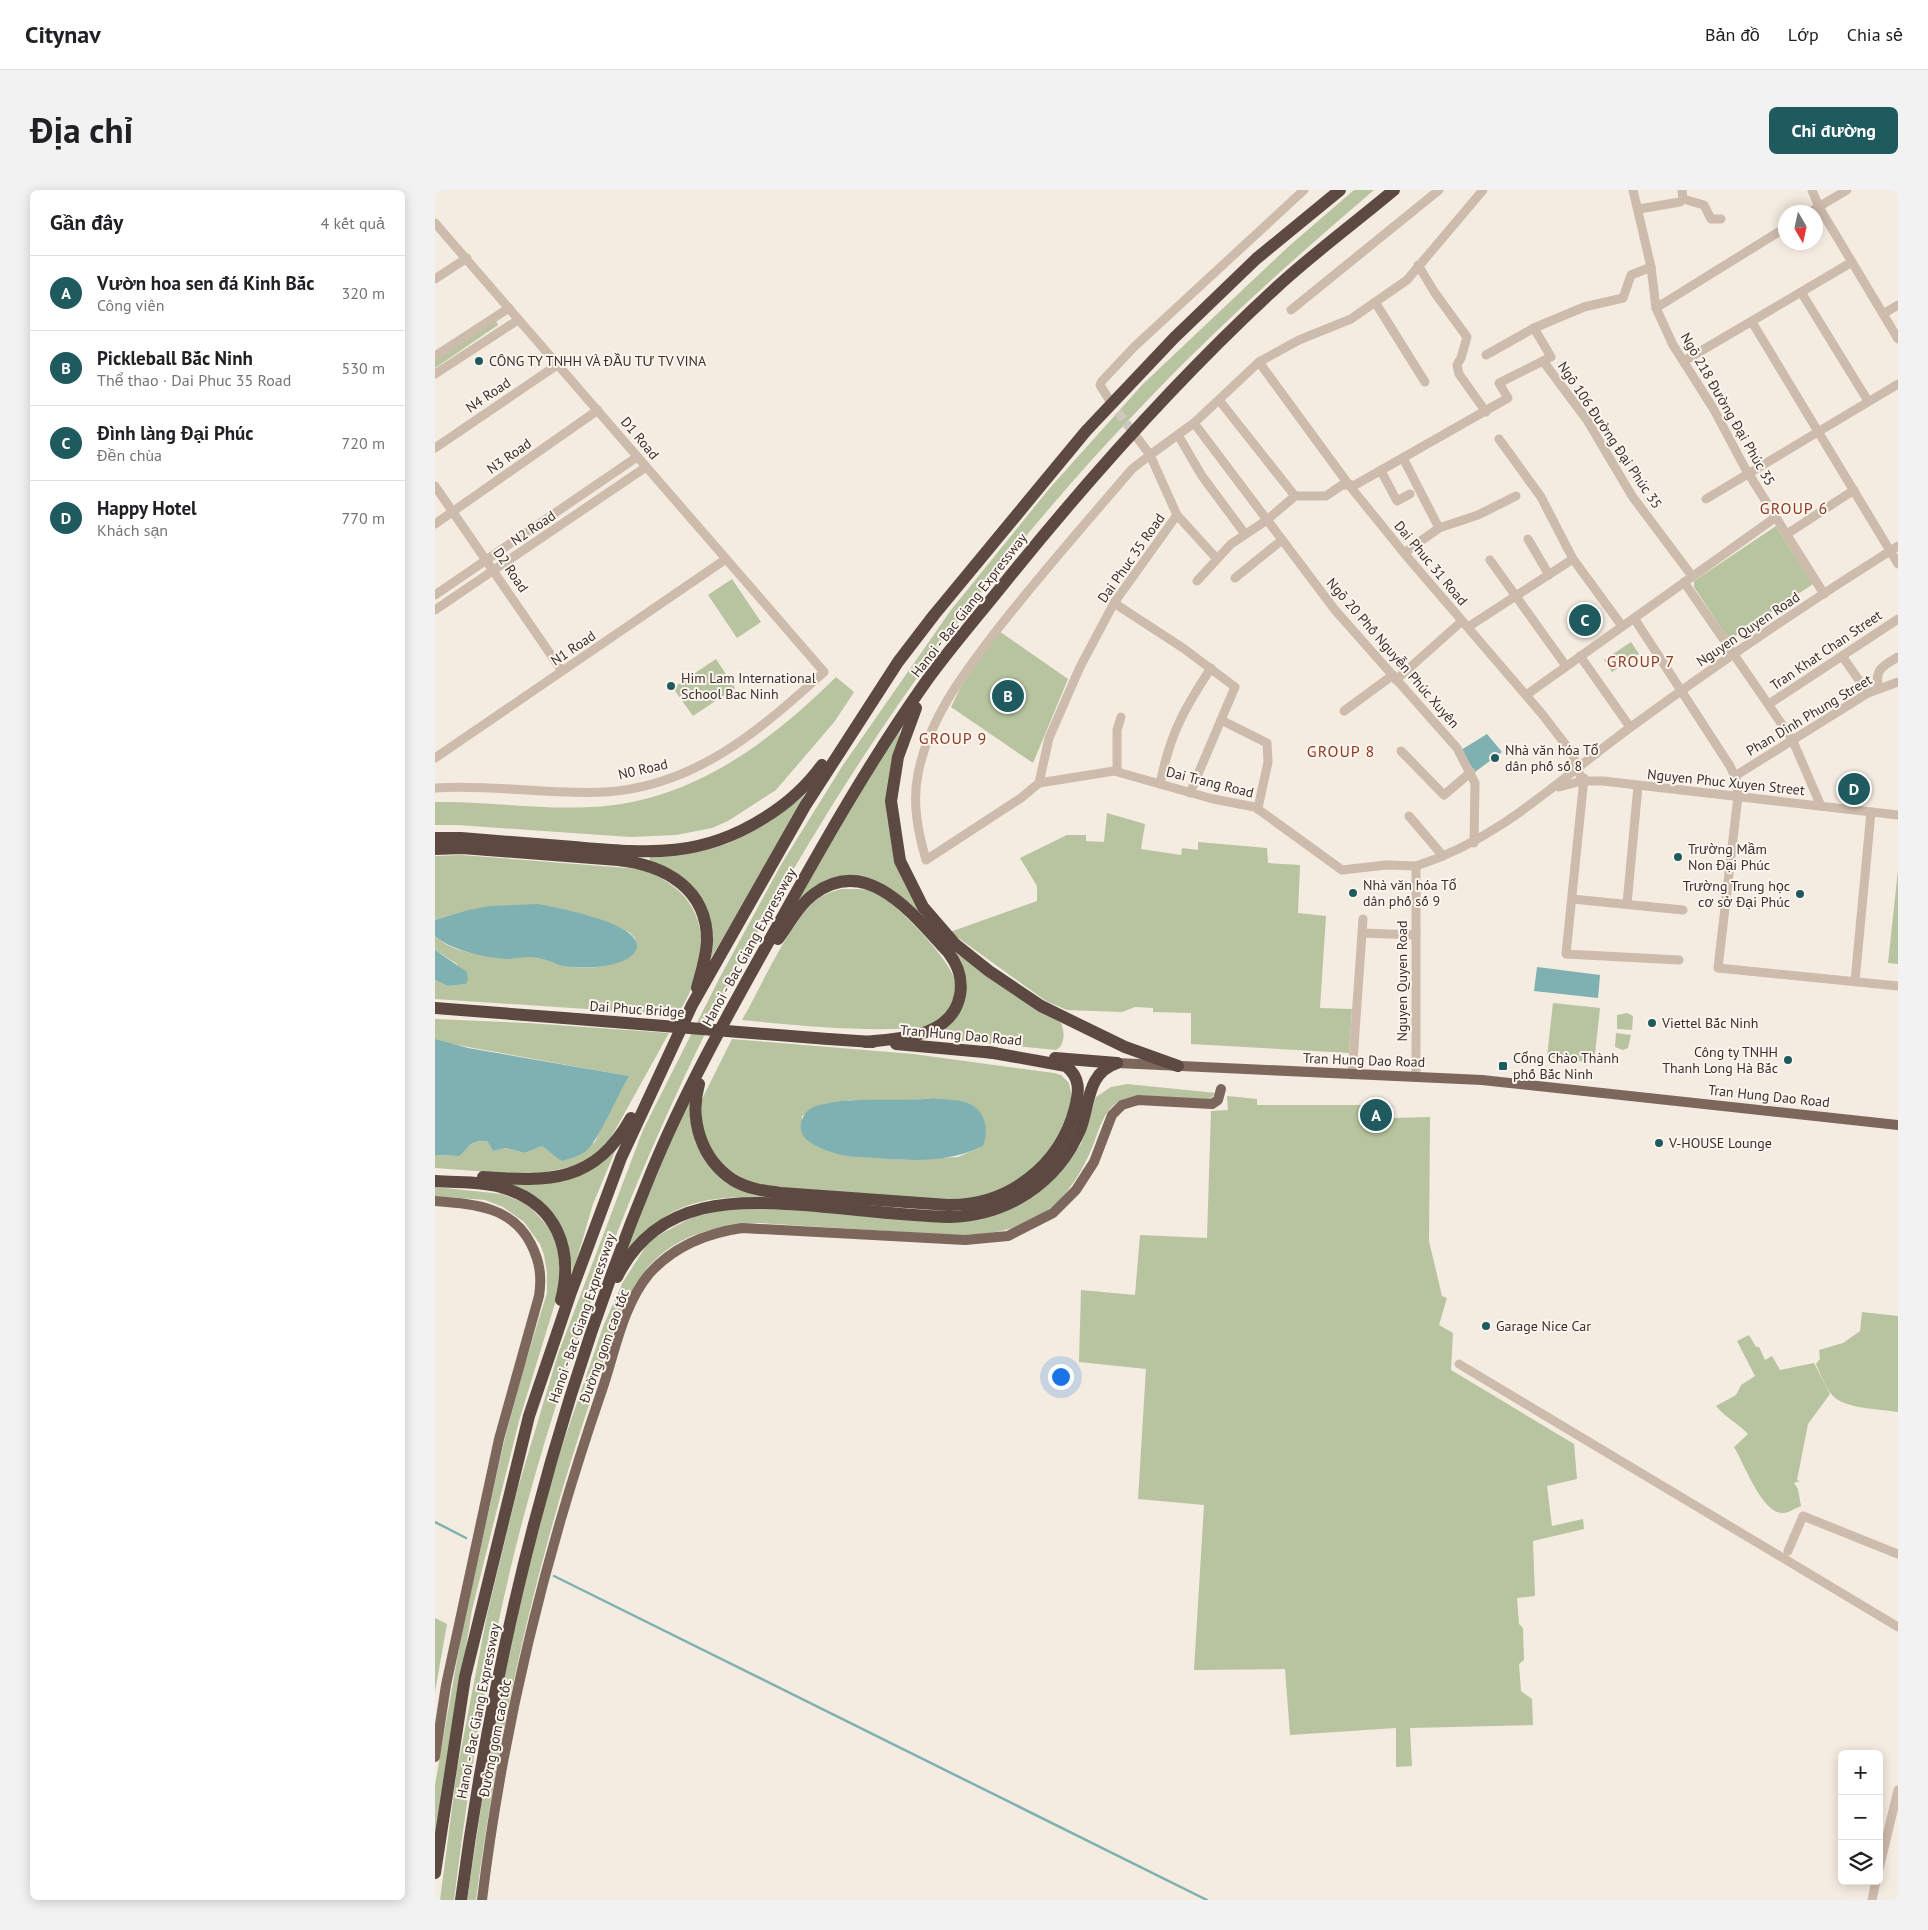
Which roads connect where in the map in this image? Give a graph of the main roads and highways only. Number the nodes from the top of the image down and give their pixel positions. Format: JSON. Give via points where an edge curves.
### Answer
{"nodes":[{"id":1,"x":1340,"y":190,"type":"edge"},
{"id":2,"x":1394,"y":190,"type":"edge"},
{"id":3,"x":934,"y":616,"type":"junction"},
{"id":4,"x":976,"y":619,"type":"junction"},
{"id":5,"x":435,"y":838,"type":"edge"},
{"id":6,"x":435,"y":849,"type":"edge"},
{"id":7,"x":740,"y":992,"type":"junction"},
{"id":8,"x":692,"y":1005,"type":"junction"},
{"id":9,"x":435,"y":1008,"type":"edge"},
{"id":10,"x":727,"y":1016,"type":"junction"},
{"id":11,"x":829,"y":1038,"type":"joint"},
{"id":12,"x":675,"y":1040,"type":"junction"},
{"id":13,"x":866,"y":1042,"type":"junction"},
{"id":14,"x":988,"y":1052,"type":"junction"},
{"id":15,"x":1117,"y":1063,"type":"junction"},
{"id":16,"x":1178,"y":1066,"type":"junction"},
{"id":17,"x":1221,"y":1090,"type":"dead end"},
{"id":18,"x":1898,"y":1124,"type":"edge"},
{"id":19,"x":435,"y":1173,"type":"edge"},
{"id":20,"x":435,"y":1181,"type":"edge"},
{"id":21,"x":435,"y":1201,"type":"edge"},
{"id":22,"x":529,"y":1416,"type":"junction"},
{"id":23,"x":547,"y":1473,"type":"junction"},
{"id":24,"x":435,"y":1757,"type":"edge"},
{"id":25,"x":435,"y":1873,"type":"edge"},
{"id":26,"x":461,"y":1900,"type":"edge"},
{"id":27,"x":482,"y":1900,"type":"edge"}],
"edges":[{"from":1,"to":3,"type":"highway","name":"Hanoi - Bac Giang Expressway","via":[[1256,259],[1174,338],[1086,431]]},
{"from":2,"to":4,"type":"highway","name":"Hanoi - Bac Giang Expressway","via":[[1279,285],[1140,423],[1074,497]]},
{"from":3,"to":5,"type":"highway","via":[[892,661],[803,789],[778,810],[725,840],[692,848],[646,852]]},
{"from":3,"to":8,"type":"highway","name":"Hanoi - Bac Giang Expressway","via":[[898,662],[805,806]]},
{"from":4,"to":7,"type":"highway","name":"Hanoi - Bac Giang Expressway","via":[[926,682],[835,822]]},
{"from":4,"to":16,"type":"highway","via":[[915,710],[900,750],[891,802],[899,861],[923,907],[955,944],[989,971],[1070,1021],[1125,1047]]},
{"from":6,"to":8,"type":"highway","via":[[453,847],[626,861],[649,866],[674,877],[695,899],[705,925],[706,952]]},
{"from":7,"to":10,"type":"highway","name":"Hanoi - Bac Giang Expressway"},
{"from":7,"to":13,"type":"highway","via":[[813,894],[845,882],[877,887],[902,903],[947,952],[958,968],[961,986],[955,1009],[939,1027],[907,1037]]},
{"from":8,"to":12,"type":"highway","name":"Hanoi - Bac Giang Expressway"},
{"from":9,"to":11,"type":"highway","name":"Dai Phuc Bridge","bridge":true},
{"from":10,"to":14,"type":"highway","via":[[697,1093],[699,1135],[709,1156],[728,1176],[747,1186],[770,1192],[959,1205],[988,1200],[1017,1188],[1041,1168],[1061,1143],[1073,1115],[1077,1082],[1072,1071],[1063,1065]]},
{"from":10,"to":23,"type":"highway","name":"Hanoi - Bac Giang Expressway","via":[[662,1148],[638,1207],[593,1328]]},
{"from":11,"to":13,"type":"highway","name":"Tran Hung Dao Road"},
{"from":12,"to":19,"type":"highway","via":[[647,1084],[624,1130],[586,1167],[547,1179]]},
{"from":12,"to":22,"type":"highway","name":"Hanoi - Bac Giang Expressway","via":[[621,1158],[569,1295]]},
{"from":13,"to":14,"type":"highway","name":"Tran Hung Dao Road"},
{"from":14,"to":15,"type":"highway","name":"Tran Hung Dao Road"},
{"from":15,"to":16,"type":"main road","name":"Tran Hung Dao Road"},
{"from":15,"to":23,"type":"highway","via":[[1105,1070],[1093,1084],[1085,1119],[1076,1139],[1051,1174],[1028,1194],[992,1211],[941,1217],[739,1202],[697,1209],[656,1230],[631,1254],[617,1277],[562,1439]]},
{"from":16,"to":18,"type":"main road","name":"Tran Hung Dao Road","via":[[1482,1080]]},
{"from":17,"to":27,"type":"main road","name":"Đường gom cao tốc","via":[[1212,1104],[1138,1100],[1120,1106],[1112,1115],[1094,1162],[1076,1190],[1053,1213],[1008,1236],[965,1240],[743,1228],[717,1232],[688,1244],[650,1274],[628,1312],[580,1453],[547,1565],[513,1708]]},
{"from":20,"to":22,"type":"highway","via":[[494,1186],[520,1195],[543,1211],[561,1241],[566,1257],[563,1290]]},
{"from":21,"to":24,"type":"main road","via":[[473,1204],[507,1216],[529,1240],[541,1279],[499,1439],[444,1692]]},
{"from":22,"to":25,"type":"highway","name":"Hanoi - Bac Giang Expressway","via":[[465,1677]]},
{"from":23,"to":26,"type":"highway","name":"Hanoi - Bac Giang Expressway","via":[[489,1721]]}]}
